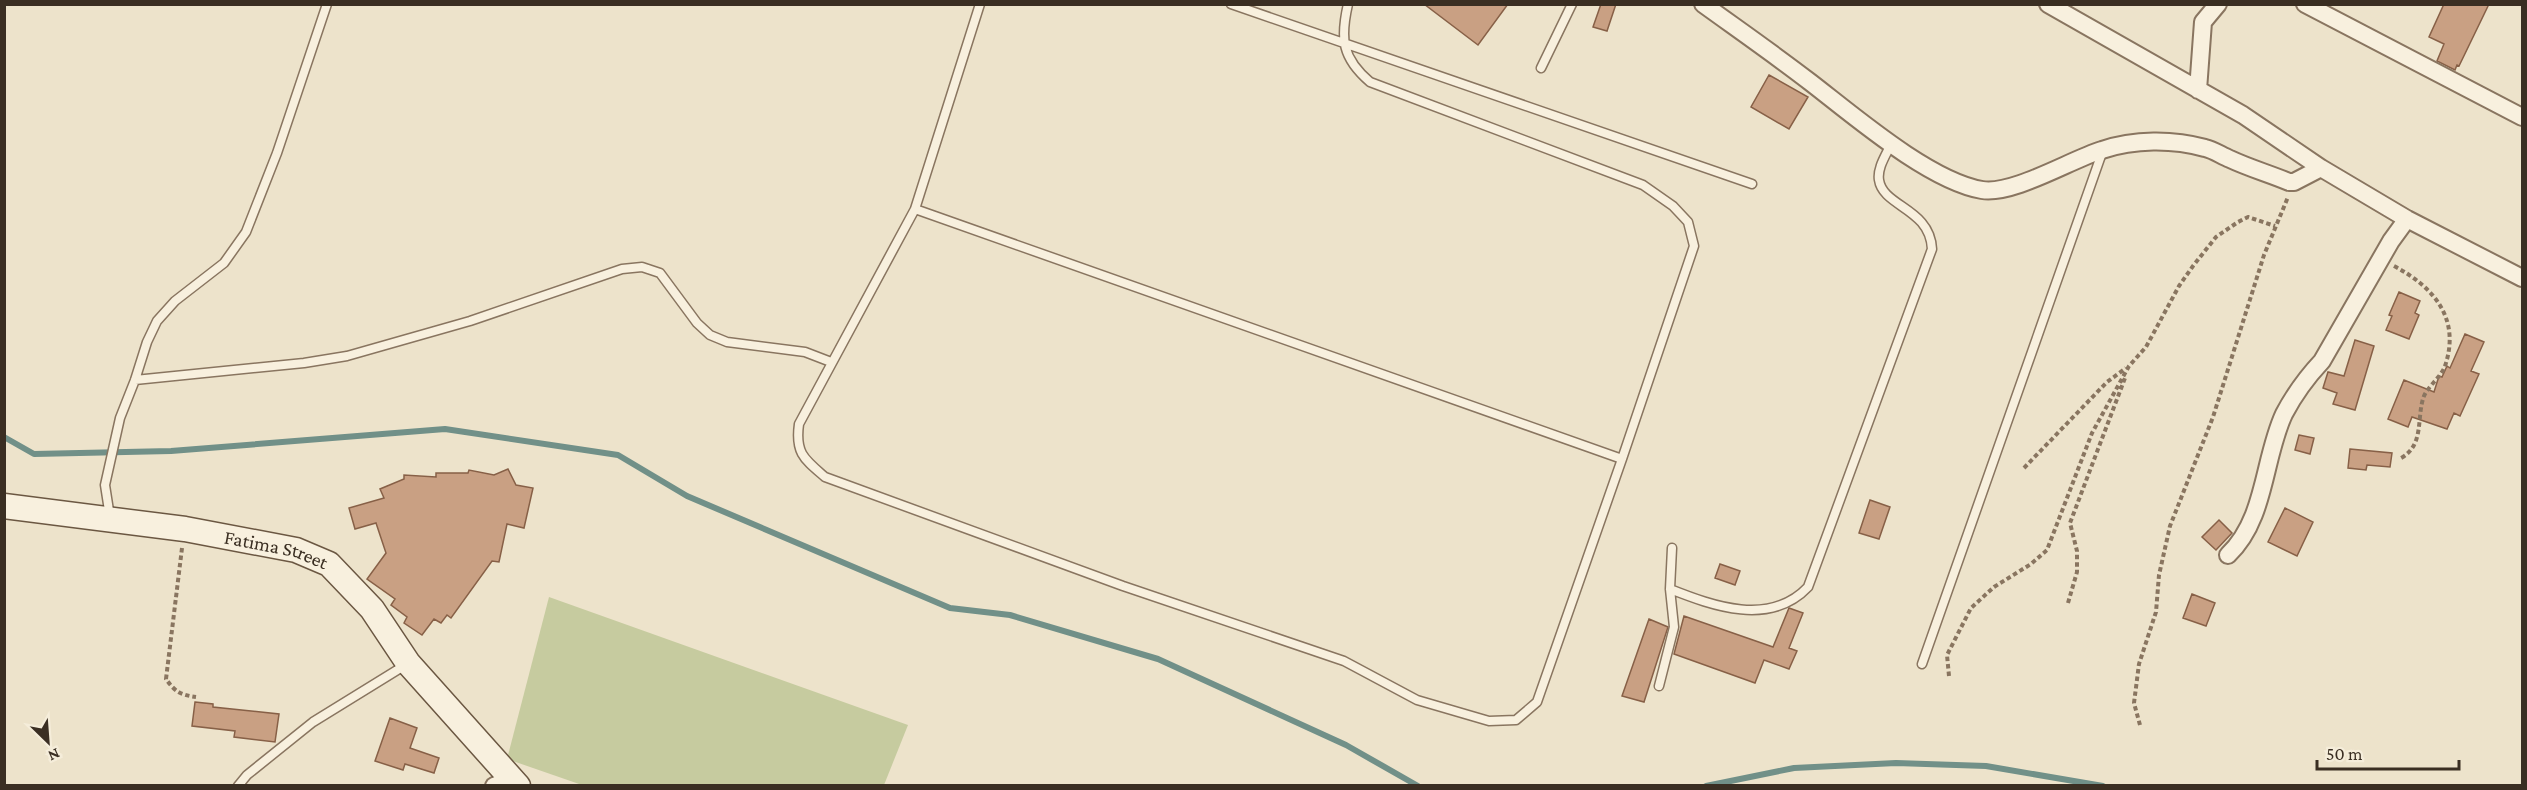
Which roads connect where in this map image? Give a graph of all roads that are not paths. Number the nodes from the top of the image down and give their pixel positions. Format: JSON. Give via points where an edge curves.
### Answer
{"nodes":[{"id":1,"x":327,"y":4,"type":"edge"},
{"id":2,"x":980,"y":4,"type":"edge"},
{"id":3,"x":1231,"y":4,"type":"edge"},
{"id":4,"x":1348,"y":4,"type":"edge"},
{"id":5,"x":1572,"y":4,"type":"edge"},
{"id":6,"x":1703,"y":4,"type":"edge"},
{"id":7,"x":2048,"y":4,"type":"edge"},
{"id":8,"x":2218,"y":4,"type":"edge"},
{"id":9,"x":2304,"y":4,"type":"edge"},
{"id":10,"x":1344,"y":42,"type":"junction"},
{"id":11,"x":1541,"y":68,"type":"dead end"},
{"id":12,"x":2198,"y":90,"type":"junction"},
{"id":13,"x":2523,"y":117,"type":"edge"},
{"id":14,"x":1891,"y":144,"type":"junction"},
{"id":15,"x":2103,"y":149,"type":"junction"},
{"id":16,"x":2321,"y":168,"type":"junction"},
{"id":17,"x":1752,"y":184,"type":"dead end"},
{"id":18,"x":915,"y":209,"type":"junction"},
{"id":19,"x":2407,"y":219,"type":"junction"},
{"id":20,"x":2523,"y":278,"type":"edge"},
{"id":21,"x":831,"y":362,"type":"junction"},
{"id":22,"x":135,"y":380,"type":"junction"},
{"id":23,"x":1622,"y":459,"type":"junction"},
{"id":24,"x":4,"y":506,"type":"edge"},
{"id":25,"x":111,"y":520,"type":"junction"},
{"id":26,"x":1672,"y":548,"type":"dead end"},
{"id":27,"x":2228,"y":555,"type":"dead end"},
{"id":28,"x":1670,"y":589,"type":"junction"},
{"id":29,"x":408,"y":663,"type":"junction"},
{"id":30,"x":1922,"y":664,"type":"dead end"},
{"id":31,"x":1659,"y":686,"type":"dead end"},
{"id":32,"x":508,"y":783,"type":"edge"},
{"id":33,"x":238,"y":786,"type":"edge"}],
"edges":[{"from":1,"to":22,"type":"lane","via":[[246,232],[224,263],[157,321]]},
{"from":2,"to":18,"type":"lane"},
{"from":3,"to":10,"type":"lane"},
{"from":4,"to":10,"type":"lane"},
{"from":5,"to":11,"type":"lane"},
{"from":6,"to":14,"type":"street"},
{"from":7,"to":12,"type":"street"},
{"from":8,"to":12,"type":"street","via":[[2203,22]]},
{"from":9,"to":13,"type":"street"},
{"from":10,"to":17,"type":"lane"},
{"from":10,"to":23,"type":"lane","via":[[1354,69],[1370,82],[1643,185],[1688,222],[1694,246]]},
{"from":12,"to":16,"type":"street"},
{"from":14,"to":15,"type":"street","via":[[1939,173],[1984,191],[2008,188]]},
{"from":14,"to":28,"type":"lane","via":[[1879,181],[1889,195],[1925,223],[1932,249],[1808,587],[1784,604],[1748,610],[1709,604]]},
{"from":15,"to":16,"type":"street","via":[[2129,143],[2185,144],[2207,148],[2294,182]]},
{"from":15,"to":30,"type":"lane"},
{"from":16,"to":19,"type":"street"},
{"from":18,"to":21,"type":"lane"},
{"from":18,"to":23,"type":"lane"},
{"from":19,"to":20,"type":"street"},
{"from":19,"to":27,"type":"street","via":[[2322,361],[2306,378],[2284,415],[2253,516]]},
{"from":21,"to":22,"type":"lane","via":[[805,351],[728,342],[710,335],[660,273],[642,267],[622,268],[470,321],[347,356]]},
{"from":21,"to":23,"type":"lane","via":[[799,424],[796,442],[806,461],[825,477],[1344,661],[1417,700],[1489,722],[1516,720],[1537,702]]},
{"from":22,"to":25,"type":"lane","via":[[120,418],[105,485]]},
{"from":24,"to":25,"type":"street","name":"Fatima Street"},
{"from":25,"to":29,"type":"street","name":"Fatima Street","via":[[296,550],[329,564],[372,609]]},
{"from":26,"to":28,"type":"lane"},
{"from":28,"to":31,"type":"lane","via":[[1674,627]]},
{"from":29,"to":32,"type":"street","name":"Fatima Street"},
{"from":29,"to":33,"type":"lane","via":[[313,722]]}]}
